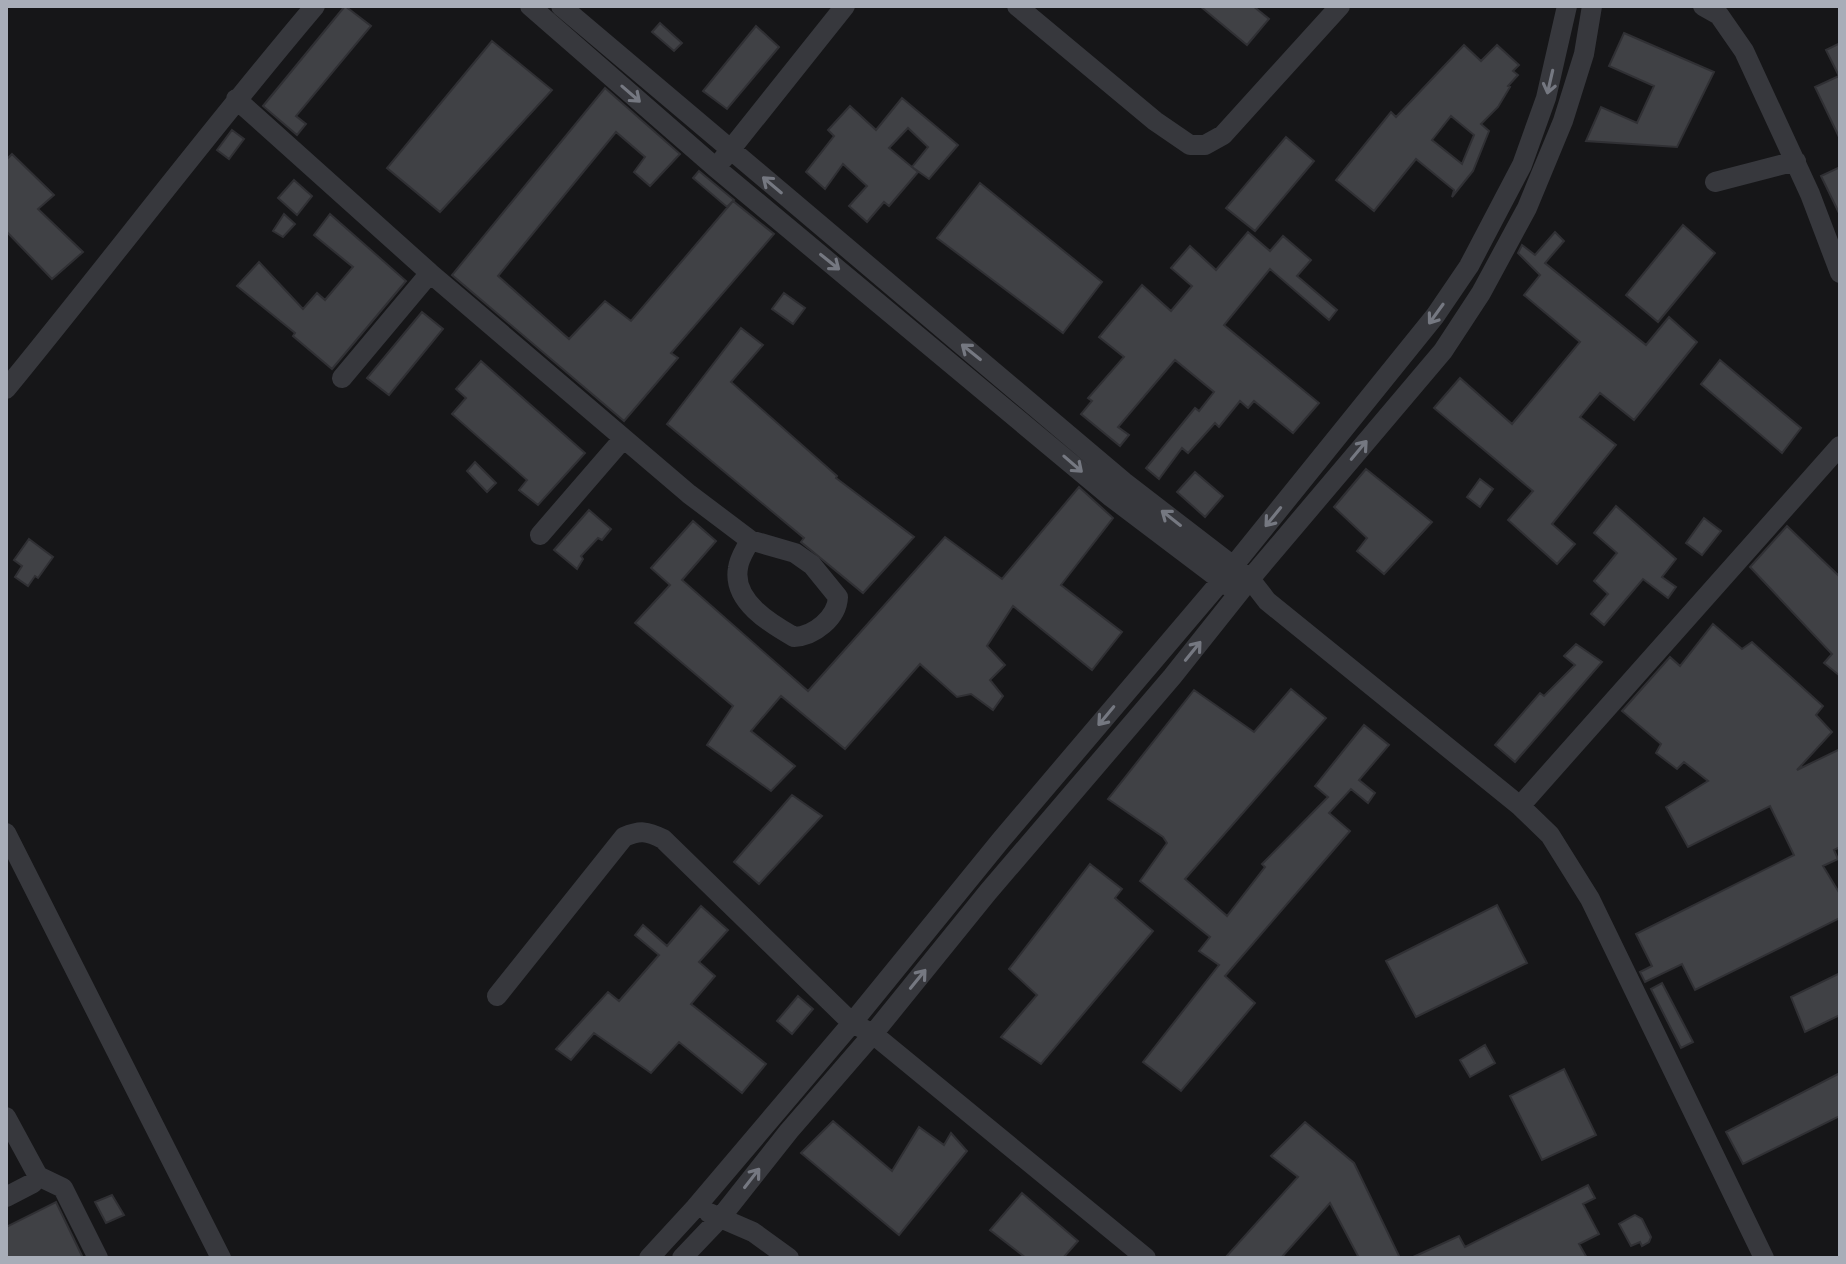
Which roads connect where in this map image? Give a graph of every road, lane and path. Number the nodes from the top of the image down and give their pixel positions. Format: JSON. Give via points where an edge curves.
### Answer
{"nodes":[{"id":1,"x":315,"y":6,"type":"edge"},
{"id":2,"x":530,"y":6,"type":"edge"},
{"id":3,"x":561,"y":6,"type":"edge"},
{"id":4,"x":845,"y":6,"type":"edge"},
{"id":5,"x":1017,"y":6,"type":"edge"},
{"id":6,"x":1340,"y":6,"type":"edge"},
{"id":7,"x":1567,"y":6,"type":"edge"},
{"id":8,"x":1592,"y":6,"type":"edge"},
{"id":9,"x":1703,"y":6,"type":"edge"},
{"id":10,"x":610,"y":62,"type":"junction"},
{"id":11,"x":236,"y":99,"type":"junction"},
{"id":12,"x":730,"y":149,"type":"junction"},
{"id":13,"x":1796,"y":161,"type":"junction"},
{"id":14,"x":716,"y":168,"type":"junction"},
{"id":15,"x":1715,"y":182,"type":"dead end"},
{"id":16,"x":430,"y":273,"type":"junction"},
{"id":17,"x":1840,"y":273,"type":"edge"},
{"id":18,"x":914,"y":319,"type":"junction"},
{"id":19,"x":16,"y":367,"type":"edge"},
{"id":20,"x":342,"y":378,"type":"dead end"},
{"id":21,"x":6,"y":389,"type":"edge"},
{"id":22,"x":1044,"y":411,"type":"junction"},
{"id":23,"x":1029,"y":427,"type":"junction"},
{"id":24,"x":623,"y":439,"type":"junction"},
{"id":25,"x":1840,"y":446,"type":"edge"},
{"id":26,"x":1118,"y":489,"type":"junction"},
{"id":27,"x":540,"y":535,"type":"dead end"},
{"id":28,"x":750,"y":540,"type":"junction"},
{"id":29,"x":1228,"y":573,"type":"junction"},
{"id":30,"x":1244,"y":586,"type":"junction"},
{"id":31,"x":1520,"y":806,"type":"junction"},
{"id":32,"x":6,"y":833,"type":"edge"},
{"id":33,"x":497,"y":996,"type":"dead end"},
{"id":34,"x":852,"y":1023,"type":"junction"},
{"id":35,"x":873,"y":1034,"type":"junction"},
{"id":36,"x":6,"y":1117,"type":"edge"},
{"id":37,"x":38,"y":1176,"type":"junction"},
{"id":38,"x":6,"y":1197,"type":"edge"},
{"id":39,"x":695,"y":1208,"type":"junction"},
{"id":40,"x":721,"y":1217,"type":"junction"},
{"id":41,"x":1756,"y":1255,"type":"edge"},
{"id":42,"x":98,"y":1258,"type":"edge"},
{"id":43,"x":221,"y":1258,"type":"edge"},
{"id":44,"x":649,"y":1258,"type":"edge"},
{"id":45,"x":682,"y":1258,"type":"edge"},
{"id":46,"x":789,"y":1258,"type":"edge"},
{"id":47,"x":1146,"y":1258,"type":"edge"}],
"edges":[{"from":1,"to":11,"type":"street"},
{"from":2,"to":10,"type":"street"},
{"from":3,"to":10,"type":"street"},
{"from":4,"to":12,"type":"street"},
{"from":5,"to":6,"type":"street","via":[[1190,145],[1205,145],[1223,135]]},
{"from":7,"to":29,"type":"street","one_way":true,"via":[[1546,98],[1522,165],[1469,266],[1435,316]]},
{"from":30,"to":8,"type":"street","one_way":true,"via":[[1443,351],[1481,293],[1527,208],[1563,121]]},
{"from":9,"to":13,"type":"street","via":[[1719,15],[1744,51]]},
{"from":10,"to":12,"type":"street"},
{"from":10,"to":14,"type":"street","one_way":true},
{"from":11,"to":16,"type":"street"},
{"from":11,"to":19,"type":"street"},
{"from":12,"to":14,"type":"street"},
{"from":18,"to":12,"type":"street","one_way":true},
{"from":13,"to":15,"type":"street"},
{"from":13,"to":17,"type":"street"},
{"from":14,"to":18,"type":"street","one_way":true},
{"from":16,"to":20,"type":"street"},
{"from":16,"to":24,"type":"street"},
{"from":22,"to":18,"type":"street","one_way":true},
{"from":18,"to":23,"type":"street"},
{"from":19,"to":21,"type":"street"},
{"from":22,"to":23,"type":"street"},
{"from":22,"to":26,"type":"street"},
{"from":23,"to":26,"type":"street","one_way":true},
{"from":24,"to":27,"type":"street"},
{"from":24,"to":28,"type":"street"},
{"from":25,"to":31,"type":"street"},
{"from":26,"to":29,"type":"street"},
{"from":28,"to":28,"type":"street","via":[[737,572],[749,602],[765,620],[794,637],[818,628],[838,603],[827,582],[795,553]]},
{"from":29,"to":30,"type":"street"},
{"from":29,"to":34,"type":"street","one_way":true},
{"from":30,"to":31,"type":"street"},
{"from":35,"to":30,"type":"street","one_way":true},
{"from":31,"to":41,"type":"street","via":[[1550,835],[1590,899]]},
{"from":32,"to":43,"type":"street"},
{"from":33,"to":34,"type":"street","via":[[624,837],[647,831],[663,839]]},
{"from":34,"to":35,"type":"street"},
{"from":34,"to":39,"type":"street"},
{"from":40,"to":35,"type":"street","one_way":true},
{"from":35,"to":47,"type":"street"},
{"from":36,"to":37,"type":"street"},
{"from":37,"to":38,"type":"street"},
{"from":37,"to":42,"type":"street","via":[[63,1188]]},
{"from":39,"to":40,"type":"street"},
{"from":39,"to":44,"type":"street"},
{"from":40,"to":45,"type":"street"},
{"from":40,"to":46,"type":"street"}]}
